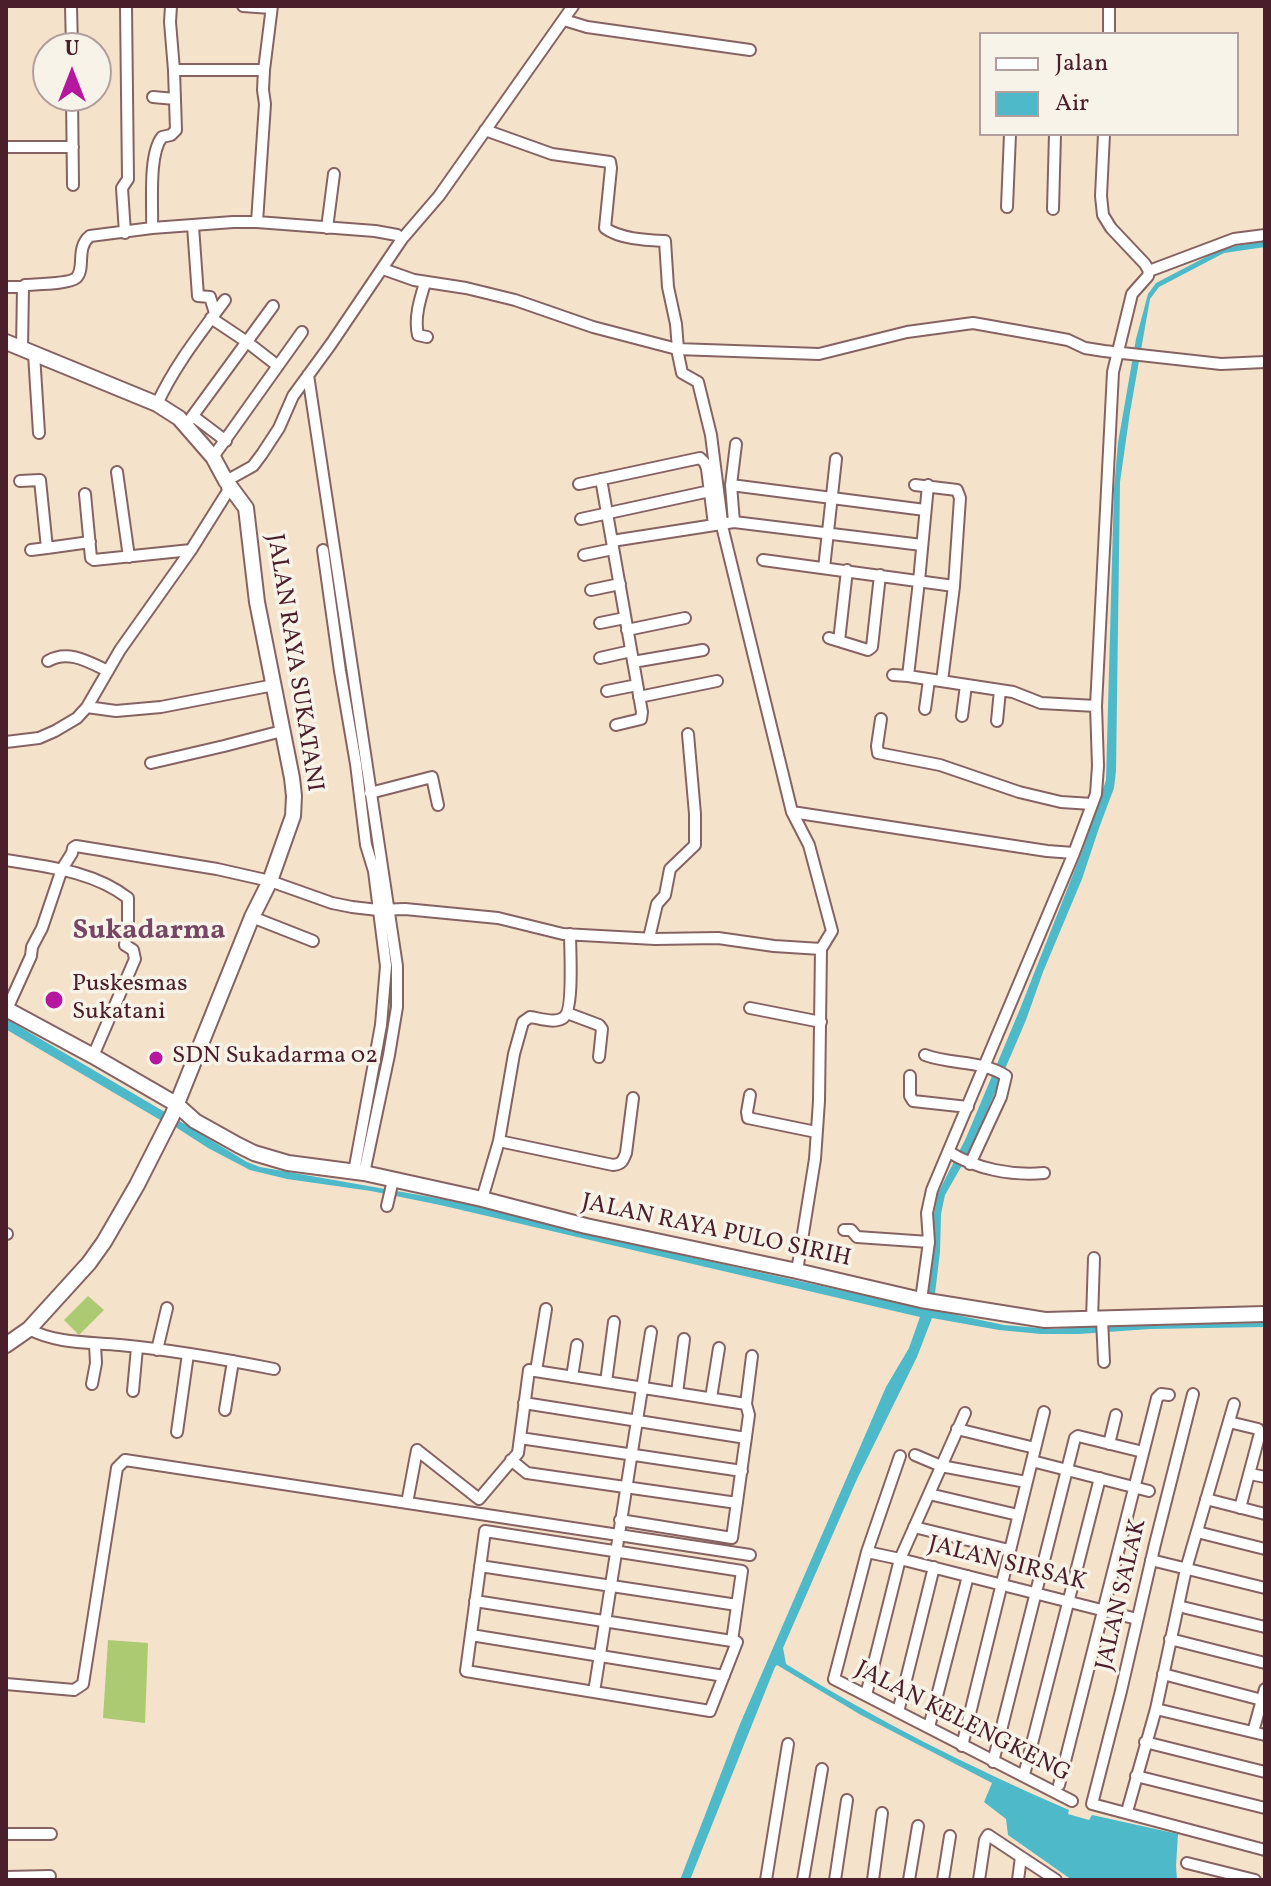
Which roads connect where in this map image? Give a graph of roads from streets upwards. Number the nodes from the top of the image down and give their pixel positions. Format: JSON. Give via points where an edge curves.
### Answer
{"nodes":[{"id":1,"x":71,"y":6,"type":"edge"},
{"id":2,"x":126,"y":6,"type":"edge"},
{"id":3,"x":171,"y":6,"type":"edge"},
{"id":4,"x":243,"y":6,"type":"edge"},
{"id":5,"x":1109,"y":6,"type":"edge"},
{"id":6,"x":271,"y":7,"type":"edge"},
{"id":7,"x":566,"y":11,"type":"edge"},
{"id":8,"x":72,"y":32,"type":"edge"},
{"id":9,"x":1109,"y":32,"type":"edge"},
{"id":10,"x":750,"y":50,"type":"dead end"},
{"id":11,"x":174,"y":70,"type":"junction"},
{"id":12,"x":264,"y":70,"type":"junction"},
{"id":13,"x":153,"y":97,"type":"dead end"},
{"id":14,"x":175,"y":99,"type":"junction"},
{"id":15,"x":72,"y":112,"type":"edge"},
{"id":16,"x":485,"y":130,"type":"junction"},
{"id":17,"x":1010,"y":136,"type":"edge"},
{"id":18,"x":1055,"y":136,"type":"edge"},
{"id":19,"x":1104,"y":136,"type":"edge"},
{"id":20,"x":6,"y":147,"type":"edge"},
{"id":21,"x":73,"y":147,"type":"junction"},
{"id":22,"x":334,"y":174,"type":"dead end"},
{"id":23,"x":73,"y":185,"type":"dead end"},
{"id":24,"x":1007,"y":207,"type":"dead end"},
{"id":25,"x":1053,"y":209,"type":"dead end"},
{"id":26,"x":257,"y":222,"type":"junction"},
{"id":27,"x":193,"y":226,"type":"junction"},
{"id":28,"x":152,"y":228,"type":"junction"},
{"id":29,"x":327,"y":228,"type":"junction"},
{"id":30,"x":125,"y":233,"type":"junction"},
{"id":31,"x":1265,"y":235,"type":"edge"},
{"id":32,"x":402,"y":239,"type":"junction"},
{"id":33,"x":383,"y":269,"type":"junction"},
{"id":34,"x":1149,"y":271,"type":"junction"},
{"id":35,"x":425,"y":283,"type":"junction"},
{"id":36,"x":6,"y":287,"type":"edge"},
{"id":37,"x":23,"y":287,"type":"junction"},
{"id":38,"x":225,"y":300,"type":"dead end"},
{"id":39,"x":273,"y":306,"type":"dead end"},
{"id":40,"x":213,"y":315,"type":"junction"},
{"id":41,"x":302,"y":332,"type":"dead end"},
{"id":42,"x":427,"y":337,"type":"dead end"},
{"id":43,"x":6,"y":342,"type":"edge"},
{"id":44,"x":247,"y":342,"type":"junction"},
{"id":45,"x":678,"y":349,"type":"junction"},
{"id":46,"x":28,"y":351,"type":"junction"},
{"id":47,"x":1120,"y":353,"type":"junction"},
{"id":48,"x":1265,"y":362,"type":"edge"},
{"id":49,"x":278,"y":366,"type":"junction"},
{"id":50,"x":308,"y":375,"type":"junction"},
{"id":51,"x":157,"y":404,"type":"junction"},
{"id":52,"x":190,"y":420,"type":"junction"},
{"id":53,"x":39,"y":433,"type":"dead end"},
{"id":54,"x":226,"y":441,"type":"junction"},
{"id":55,"x":736,"y":444,"type":"dead end"},
{"id":56,"x":213,"y":457,"type":"junction"},
{"id":57,"x":836,"y":459,"type":"dead end"},
{"id":58,"x":117,"y":472,"type":"dead end"},
{"id":59,"x":601,"y":479,"type":"junction"},
{"id":60,"x":20,"y":481,"type":"dead end"},
{"id":61,"x":226,"y":481,"type":"junction"},
{"id":62,"x":579,"y":484,"type":"dead end"},
{"id":63,"x":731,"y":485,"type":"junction"},
{"id":64,"x":915,"y":485,"type":"dead end"},
{"id":65,"x":928,"y":485,"type":"junction"},
{"id":66,"x":710,"y":491,"type":"junction"},
{"id":67,"x":85,"y":494,"type":"dead end"},
{"id":68,"x":832,"y":498,"type":"junction"},
{"id":69,"x":925,"y":510,"type":"junction"},
{"id":70,"x":607,"y":514,"type":"junction"},
{"id":71,"x":581,"y":519,"type":"dead end"},
{"id":72,"x":724,"y":523,"type":"junction"},
{"id":73,"x":828,"y":532,"type":"junction"},
{"id":74,"x":90,"y":542,"type":"junction"},
{"id":75,"x":613,"y":545,"type":"junction"},
{"id":76,"x":922,"y":545,"type":"junction"},
{"id":77,"x":47,"y":548,"type":"junction"},
{"id":78,"x":31,"y":550,"type":"dead end"},
{"id":79,"x":191,"y":550,"type":"junction"},
{"id":80,"x":323,"y":550,"type":"dead end"},
{"id":81,"x":584,"y":555,"type":"dead end"},
{"id":82,"x":129,"y":557,"type":"junction"},
{"id":83,"x":763,"y":560,"type":"dead end"},
{"id":84,"x":824,"y":568,"type":"junction"},
{"id":85,"x":847,"y":570,"type":"junction"},
{"id":86,"x":880,"y":575,"type":"junction"},
{"id":87,"x":919,"y":581,"type":"junction"},
{"id":88,"x":620,"y":584,"type":"junction"},
{"id":89,"x":954,"y":586,"type":"junction"},
{"id":90,"x":591,"y":590,"type":"dead end"},
{"id":91,"x":685,"y":618,"type":"dead end"},
{"id":92,"x":600,"y":623,"type":"dead end"},
{"id":93,"x":626,"y":624,"type":"junction"},
{"id":94,"x":703,"y":650,"type":"dead end"},
{"id":95,"x":632,"y":657,"type":"junction"},
{"id":96,"x":600,"y":658,"type":"dead end"},
{"id":97,"x":48,"y":661,"type":"dead end"},
{"id":98,"x":108,"y":671,"type":"junction"},
{"id":99,"x":893,"y":675,"type":"dead end"},
{"id":100,"x":908,"y":676,"type":"junction"},
{"id":101,"x":929,"y":680,"type":"junction"},
{"id":102,"x":717,"y":681,"type":"dead end"},
{"id":103,"x":942,"y":681,"type":"junction"},
{"id":104,"x":274,"y":685,"type":"junction"},
{"id":105,"x":966,"y":685,"type":"junction"},
{"id":106,"x":1000,"y":690,"type":"junction"},
{"id":107,"x":607,"y":691,"type":"dead end"},
{"id":108,"x":638,"y":691,"type":"junction"},
{"id":109,"x":1096,"y":706,"type":"junction"},
{"id":110,"x":87,"y":707,"type":"junction"},
{"id":111,"x":925,"y":709,"type":"dead end"},
{"id":112,"x":962,"y":716,"type":"dead end"},
{"id":113,"x":881,"y":719,"type":"dead end"},
{"id":114,"x":997,"y":721,"type":"dead end"},
{"id":115,"x":616,"y":725,"type":"dead end"},
{"id":116,"x":282,"y":731,"type":"junction"},
{"id":117,"x":688,"y":734,"type":"dead end"},
{"id":118,"x":356,"y":736,"type":"junction"},
{"id":119,"x":6,"y":742,"type":"edge"},
{"id":120,"x":151,"y":763,"type":"dead end"},
{"id":121,"x":370,"y":793,"type":"junction"},
{"id":122,"x":1092,"y":804,"type":"junction"},
{"id":123,"x":438,"y":805,"type":"dead end"},
{"id":124,"x":792,"y":812,"type":"junction"},
{"id":125,"x":1074,"y":853,"type":"junction"},
{"id":126,"x":6,"y":860,"type":"edge"},
{"id":127,"x":62,"y":869,"type":"junction"},
{"id":128,"x":270,"y":881,"type":"junction"},
{"id":129,"x":389,"y":910,"type":"junction"},
{"id":130,"x":252,"y":917,"type":"junction"},
{"id":131,"x":570,"y":934,"type":"junction"},
{"id":132,"x":649,"y":938,"type":"junction"},
{"id":133,"x":313,"y":941,"type":"dead end"},
{"id":134,"x":821,"y":949,"type":"junction"},
{"id":135,"x":750,"y":1008,"type":"dead end"},
{"id":136,"x":6,"y":1009,"type":"edge"},
{"id":137,"x":567,"y":1013,"type":"junction"},
{"id":138,"x":821,"y":1022,"type":"junction"},
{"id":139,"x":925,"y":1055,"type":"dead end"},
{"id":140,"x":93,"y":1056,"type":"junction"},
{"id":141,"x":599,"y":1057,"type":"dead end"},
{"id":142,"x":380,"y":1067,"type":"junction"},
{"id":143,"x":988,"y":1067,"type":"junction"},
{"id":144,"x":910,"y":1076,"type":"dead end"},
{"id":145,"x":382,"y":1086,"type":"junction"},
{"id":146,"x":368,"y":1091,"type":"junction"},
{"id":147,"x":750,"y":1095,"type":"dead end"},
{"id":148,"x":633,"y":1098,"type":"dead end"},
{"id":149,"x":968,"y":1107,"type":"junction"},
{"id":150,"x":171,"y":1116,"type":"junction"},
{"id":151,"x":816,"y":1132,"type":"junction"},
{"id":152,"x":499,"y":1141,"type":"junction"},
{"id":153,"x":951,"y":1154,"type":"junction"},
{"id":154,"x":969,"y":1163,"type":"junction"},
{"id":155,"x":359,"y":1172,"type":"junction"},
{"id":156,"x":1044,"y":1173,"type":"dead end"},
{"id":157,"x":482,"y":1199,"type":"junction"},
{"id":158,"x":844,"y":1230,"type":"dead end"},
{"id":159,"x":929,"y":1242,"type":"junction"},
{"id":160,"x":1094,"y":1258,"type":"dead end"},
{"id":161,"x":797,"y":1271,"type":"junction"},
{"id":162,"x":928,"y":1301,"type":"junction"},
{"id":163,"x":167,"y":1308,"type":"dead end"},
{"id":164,"x":546,"y":1309,"type":"dead end"},
{"id":165,"x":1265,"y":1314,"type":"edge"},
{"id":166,"x":614,"y":1322,"type":"dead end"},
{"id":167,"x":1100,"y":1324,"type":"junction"},
{"id":168,"x":29,"y":1329,"type":"junction"},
{"id":169,"x":651,"y":1332,"type":"dead end"},
{"id":170,"x":684,"y":1339,"type":"dead end"},
{"id":171,"x":6,"y":1345,"type":"edge"},
{"id":172,"x":95,"y":1345,"type":"junction"},
{"id":173,"x":577,"y":1345,"type":"dead end"},
{"id":174,"x":137,"y":1348,"type":"junction"},
{"id":175,"x":719,"y":1348,"type":"dead end"},
{"id":176,"x":157,"y":1350,"type":"junction"},
{"id":177,"x":188,"y":1354,"type":"junction"},
{"id":178,"x":752,"y":1356,"type":"dead end"},
{"id":179,"x":233,"y":1361,"type":"junction"},
{"id":180,"x":1104,"y":1362,"type":"dead end"},
{"id":181,"x":274,"y":1369,"type":"dead end"},
{"id":182,"x":536,"y":1371,"type":"junction"},
{"id":183,"x":572,"y":1377,"type":"junction"},
{"id":184,"x":606,"y":1382,"type":"junction"},
{"id":185,"x":92,"y":1384,"type":"dead end"},
{"id":186,"x":642,"y":1387,"type":"junction"},
{"id":187,"x":133,"y":1391,"type":"dead end"},
{"id":188,"x":677,"y":1393,"type":"junction"},
{"id":189,"x":1193,"y":1394,"type":"dead end"},
{"id":190,"x":1169,"y":1395,"type":"dead end"},
{"id":191,"x":711,"y":1398,"type":"junction"},
{"id":192,"x":524,"y":1403,"type":"junction"},
{"id":193,"x":746,"y":1404,"type":"junction"},
{"id":194,"x":1234,"y":1404,"type":"dead end"},
{"id":195,"x":225,"y":1410,"type":"dead end"},
{"id":196,"x":1044,"y":1412,"type":"dead end"},
{"id":197,"x":965,"y":1413,"type":"dead end"},
{"id":198,"x":1116,"y":1415,"type":"dead end"},
{"id":199,"x":637,"y":1421,"type":"junction"},
{"id":200,"x":1229,"y":1422,"type":"junction"},
{"id":201,"x":957,"y":1429,"type":"junction"},
{"id":202,"x":177,"y":1432,"type":"dead end"},
{"id":203,"x":520,"y":1438,"type":"junction"},
{"id":204,"x":746,"y":1438,"type":"junction"},
{"id":205,"x":1262,"y":1440,"type":"edge"},
{"id":206,"x":1109,"y":1444,"type":"junction"},
{"id":207,"x":1035,"y":1448,"type":"junction"},
{"id":208,"x":1143,"y":1452,"type":"junction"},
{"id":209,"x":631,"y":1454,"type":"junction"},
{"id":210,"x":915,"y":1455,"type":"dead end"},
{"id":211,"x":900,"y":1456,"type":"dead end"},
{"id":212,"x":511,"y":1460,"type":"junction"},
{"id":213,"x":1032,"y":1461,"type":"junction"},
{"id":214,"x":941,"y":1466,"type":"junction"},
{"id":215,"x":1067,"y":1470,"type":"junction"},
{"id":216,"x":742,"y":1471,"type":"junction"},
{"id":217,"x":1250,"y":1474,"type":"junction"},
{"id":218,"x":1265,"y":1477,"type":"edge"},
{"id":219,"x":1100,"y":1478,"type":"junction"},
{"id":220,"x":1026,"y":1482,"type":"junction"},
{"id":221,"x":626,"y":1487,"type":"junction"},
{"id":222,"x":1134,"y":1487,"type":"junction"},
{"id":223,"x":1149,"y":1491,"type":"dead end"},
{"id":224,"x":929,"y":1494,"type":"junction"},
{"id":225,"x":1206,"y":1499,"type":"junction"},
{"id":226,"x":407,"y":1503,"type":"junction"},
{"id":227,"x":737,"y":1503,"type":"junction"},
{"id":228,"x":1240,"y":1508,"type":"junction"},
{"id":229,"x":1265,"y":1514,"type":"edge"},
{"id":230,"x":1018,"y":1515,"type":"junction"},
{"id":231,"x":620,"y":1520,"type":"junction"},
{"id":232,"x":914,"y":1527,"type":"junction"},
{"id":233,"x":1197,"y":1532,"type":"junction"},
{"id":234,"x":618,"y":1535,"type":"junction"},
{"id":235,"x":1265,"y":1549,"type":"edge"},
{"id":236,"x":1009,"y":1550,"type":"junction"},
{"id":237,"x":615,"y":1552,"type":"junction"},
{"id":238,"x":867,"y":1552,"type":"junction"},
{"id":239,"x":750,"y":1555,"type":"dead end"},
{"id":240,"x":900,"y":1559,"type":"junction"},
{"id":241,"x":1151,"y":1560,"type":"junction"},
{"id":242,"x":480,"y":1566,"type":"junction"},
{"id":243,"x":934,"y":1567,"type":"junction"},
{"id":244,"x":1186,"y":1569,"type":"junction"},
{"id":245,"x":968,"y":1576,"type":"junction"},
{"id":246,"x":1001,"y":1584,"type":"junction"},
{"id":247,"x":610,"y":1586,"type":"junction"},
{"id":248,"x":1265,"y":1588,"type":"edge"},
{"id":249,"x":1035,"y":1593,"type":"junction"},
{"id":250,"x":475,"y":1601,"type":"junction"},
{"id":251,"x":1069,"y":1602,"type":"junction"},
{"id":252,"x":737,"y":1605,"type":"junction"},
{"id":253,"x":1178,"y":1606,"type":"junction"},
{"id":254,"x":1102,"y":1610,"type":"junction"},
{"id":255,"x":1137,"y":1619,"type":"junction"},
{"id":256,"x":604,"y":1621,"type":"junction"},
{"id":257,"x":1265,"y":1627,"type":"edge"},
{"id":258,"x":471,"y":1635,"type":"junction"},
{"id":259,"x":1170,"y":1639,"type":"junction"},
{"id":260,"x":732,"y":1641,"type":"junction"},
{"id":261,"x":599,"y":1656,"type":"junction"},
{"id":262,"x":1265,"y":1663,"type":"edge"},
{"id":263,"x":1163,"y":1674,"type":"junction"},
{"id":264,"x":724,"y":1676,"type":"junction"},
{"id":265,"x":6,"y":1684,"type":"edge"},
{"id":266,"x":594,"y":1692,"type":"junction"},
{"id":267,"x":1264,"y":1694,"type":"edge"},
{"id":268,"x":866,"y":1695,"type":"junction"},
{"id":269,"x":1156,"y":1709,"type":"junction"},
{"id":270,"x":898,"y":1712,"type":"junction"},
{"id":271,"x":929,"y":1727,"type":"junction"},
{"id":272,"x":1259,"y":1734,"type":"edge"},
{"id":273,"x":1145,"y":1742,"type":"junction"},
{"id":274,"x":788,"y":1744,"type":"dead end"},
{"id":275,"x":962,"y":1746,"type":"junction"},
{"id":276,"x":993,"y":1762,"type":"junction"},
{"id":277,"x":822,"y":1769,"type":"dead end"},
{"id":278,"x":1025,"y":1771,"type":"dead end"},
{"id":279,"x":1265,"y":1772,"type":"edge"},
{"id":280,"x":1136,"y":1776,"type":"junction"},
{"id":281,"x":1059,"y":1785,"type":"dead end"},
{"id":282,"x":847,"y":1800,"type":"dead end"},
{"id":283,"x":1072,"y":1801,"type":"dead end"},
{"id":284,"x":1128,"y":1808,"type":"dead end"},
{"id":285,"x":1265,"y":1808,"type":"edge"},
{"id":286,"x":882,"y":1813,"type":"dead end"},
{"id":287,"x":918,"y":1826,"type":"dead end"},
{"id":288,"x":6,"y":1834,"type":"edge"},
{"id":289,"x":51,"y":1834,"type":"dead end"},
{"id":290,"x":950,"y":1836,"type":"dead end"},
{"id":291,"x":1265,"y":1850,"type":"edge"},
{"id":292,"x":1021,"y":1857,"type":"junction"},
{"id":293,"x":1187,"y":1863,"type":"dead end"},
{"id":294,"x":50,"y":1876,"type":"dead end"},
{"id":295,"x":6,"y":1877,"type":"edge"},
{"id":296,"x":1054,"y":1879,"type":"edge"},
{"id":297,"x":766,"y":1880,"type":"edge"},
{"id":298,"x":803,"y":1880,"type":"edge"},
{"id":299,"x":835,"y":1880,"type":"edge"},
{"id":300,"x":873,"y":1880,"type":"edge"},
{"id":301,"x":909,"y":1880,"type":"edge"},
{"id":302,"x":943,"y":1880,"type":"edge"},
{"id":303,"x":979,"y":1880,"type":"edge"},
{"id":304,"x":1018,"y":1880,"type":"edge"},
{"id":305,"x":1255,"y":1880,"type":"edge"}],
"edges":[{"from":1,"to":8,"type":"street"},
{"from":2,"to":30,"type":"street"},
{"from":3,"to":11,"type":"street"},
{"from":4,"to":6,"type":"street"},
{"from":5,"to":9,"type":"street"},
{"from":6,"to":12,"type":"street"},
{"from":7,"to":10,"type":"street","via":[[587,27]]},
{"from":7,"to":16,"type":"street"},
{"from":11,"to":12,"type":"street"},
{"from":11,"to":14,"type":"street"},
{"from":12,"to":26,"type":"street"},
{"from":13,"to":14,"type":"street"},
{"from":14,"to":28,"type":"street","via":[[176,130],[157,145]]},
{"from":15,"to":21,"type":"street"},
{"from":16,"to":32,"type":"street"},
{"from":16,"to":45,"type":"street","via":[[552,154],[610,162],[605,228],[665,241]]},
{"from":17,"to":24,"type":"street"},
{"from":18,"to":25,"type":"street"},
{"from":19,"to":34,"type":"street","via":[[1103,215]]},
{"from":20,"to":21,"type":"street"},
{"from":21,"to":23,"type":"street"},
{"from":22,"to":29,"type":"street"},
{"from":26,"to":27,"type":"street"},
{"from":26,"to":29,"type":"street"},
{"from":27,"to":28,"type":"street"},
{"from":27,"to":40,"type":"street","via":[[198,296],[210,297]]},
{"from":28,"to":30,"type":"street"},
{"from":29,"to":32,"type":"street"},
{"from":30,"to":37,"type":"street","via":[[87,238],[76,278]]},
{"from":31,"to":34,"type":"street","via":[[1234,239]]},
{"from":32,"to":33,"type":"street"},
{"from":33,"to":35,"type":"street"},
{"from":33,"to":50,"type":"street"},
{"from":34,"to":47,"type":"street","via":[[1132,294]]},
{"from":35,"to":42,"type":"street","via":[[416,330]]},
{"from":35,"to":45,"type":"street","via":[[515,300]]},
{"from":36,"to":37,"type":"street"},
{"from":37,"to":46,"type":"street"},
{"from":38,"to":40,"type":"street"},
{"from":39,"to":44,"type":"street"},
{"from":40,"to":44,"type":"street"},
{"from":40,"to":51,"type":"street"},
{"from":41,"to":49,"type":"street"},
{"from":43,"to":46,"type":"street","name":"JALAN RAYA SUKATANI"},
{"from":44,"to":49,"type":"street"},
{"from":44,"to":52,"type":"street"},
{"from":45,"to":47,"type":"street","via":[[819,354],[907,332],[973,323]]},
{"from":45,"to":72,"type":"street","via":[[682,373],[698,382],[705,405]]},
{"from":46,"to":51,"type":"street","name":"JALAN RAYA SUKATANI"},
{"from":46,"to":53,"type":"street"},
{"from":47,"to":48,"type":"street","via":[[1221,364]]},
{"from":47,"to":109,"type":"street","via":[[1113,372]]},
{"from":49,"to":54,"type":"street"},
{"from":50,"to":61,"type":"street","via":[[253,466]]},
{"from":50,"to":118,"type":"street"},
{"from":51,"to":52,"type":"street","name":"JALAN RAYA SUKATANI"},
{"from":52,"to":54,"type":"street"},
{"from":52,"to":56,"type":"street","name":"JALAN RAYA SUKATANI"},
{"from":54,"to":56,"type":"street"},
{"from":55,"to":63,"type":"street"},
{"from":56,"to":61,"type":"street","name":"JALAN RAYA SUKATANI"},
{"from":57,"to":68,"type":"street"},
{"from":58,"to":82,"type":"street"},
{"from":59,"to":62,"type":"street"},
{"from":59,"to":66,"type":"street","via":[[700,458]]},
{"from":59,"to":70,"type":"street"},
{"from":60,"to":77,"type":"street","via":[[40,480]]},
{"from":61,"to":79,"type":"street","via":[[228,491]]},
{"from":61,"to":104,"type":"street","name":"JALAN RAYA SUKATANI","via":[[246,508]]},
{"from":63,"to":68,"type":"street"},
{"from":63,"to":72,"type":"street"},
{"from":64,"to":65,"type":"street"},
{"from":65,"to":69,"type":"street"},
{"from":65,"to":89,"type":"street","via":[[959,494]]},
{"from":66,"to":70,"type":"street"},
{"from":66,"to":72,"type":"street"},
{"from":67,"to":74,"type":"street"},
{"from":68,"to":69,"type":"street"},
{"from":68,"to":73,"type":"street"},
{"from":69,"to":76,"type":"street"},
{"from":70,"to":71,"type":"street"},
{"from":70,"to":75,"type":"street"},
{"from":72,"to":73,"type":"street"},
{"from":72,"to":75,"type":"street"},
{"from":72,"to":124,"type":"street"},
{"from":73,"to":76,"type":"street"},
{"from":73,"to":84,"type":"street"},
{"from":74,"to":77,"type":"street"},
{"from":74,"to":82,"type":"street","via":[[94,560]]},
{"from":75,"to":81,"type":"street"},
{"from":75,"to":88,"type":"street"},
{"from":76,"to":87,"type":"street"},
{"from":77,"to":78,"type":"street"},
{"from":79,"to":82,"type":"street"},
{"from":79,"to":98,"type":"street"},
{"from":80,"to":118,"type":"street"},
{"from":83,"to":84,"type":"street"},
{"from":84,"to":85,"type":"street"},
{"from":85,"to":86,"type":"street"},
{"from":85,"to":86,"type":"street","via":[[834,640],[868,650]]},
{"from":86,"to":87,"type":"street"},
{"from":87,"to":89,"type":"street"},
{"from":87,"to":100,"type":"street"},
{"from":88,"to":90,"type":"street"},
{"from":88,"to":93,"type":"street"},
{"from":89,"to":103,"type":"street"},
{"from":91,"to":93,"type":"street"},
{"from":92,"to":93,"type":"street"},
{"from":93,"to":95,"type":"street"},
{"from":94,"to":95,"type":"street"},
{"from":95,"to":96,"type":"street"},
{"from":95,"to":108,"type":"street"},
{"from":97,"to":98,"type":"street","via":[[66,655]]},
{"from":98,"to":110,"type":"street"},
{"from":99,"to":100,"type":"street"},
{"from":100,"to":101,"type":"street"},
{"from":101,"to":103,"type":"street"},
{"from":101,"to":111,"type":"street"},
{"from":102,"to":108,"type":"street"},
{"from":103,"to":105,"type":"street"},
{"from":104,"to":110,"type":"street","via":[[130,711]]},
{"from":104,"to":116,"type":"street","name":"JALAN RAYA SUKATANI"},
{"from":105,"to":106,"type":"street"},
{"from":105,"to":112,"type":"street"},
{"from":106,"to":109,"type":"street","via":[[1041,703]]},
{"from":106,"to":114,"type":"street"},
{"from":107,"to":108,"type":"street"},
{"from":108,"to":115,"type":"street","via":[[641,719]]},
{"from":109,"to":122,"type":"street","via":[[1098,766]]},
{"from":110,"to":119,"type":"street","via":[[39,738]]},
{"from":113,"to":122,"type":"street","via":[[878,753],[940,765],[1019,792]]},
{"from":116,"to":120,"type":"street"},
{"from":116,"to":128,"type":"street","name":"JALAN RAYA SUKATANI","via":[[294,806]]},
{"from":117,"to":132,"type":"street","via":[[695,845],[670,869]]},
{"from":118,"to":121,"type":"street"},
{"from":118,"to":129,"type":"street","via":[[366,845]]},
{"from":121,"to":123,"type":"street","via":[[432,777]]},
{"from":121,"to":129,"type":"street"},
{"from":122,"to":125,"type":"street"},
{"from":124,"to":125,"type":"street"},
{"from":124,"to":134,"type":"street","via":[[809,845],[832,931]]},
{"from":125,"to":143,"type":"street"},
{"from":126,"to":127,"type":"street"},
{"from":127,"to":128,"type":"street","via":[[76,846]]},
{"from":127,"to":136,"type":"street"},
{"from":127,"to":140,"type":"street","via":[[128,898],[125,945],[135,959]]},
{"from":128,"to":129,"type":"street","via":[[332,903]]},
{"from":128,"to":130,"type":"street","name":"JALAN RAYA SUKATANI"},
{"from":129,"to":131,"type":"street","via":[[498,918]]},
{"from":129,"to":142,"type":"street","via":[[397,966],[391,989],[397,1007]]},
{"from":130,"to":133,"type":"street"},
{"from":130,"to":150,"type":"street","name":"JALAN RAYA SUKATANI"},
{"from":131,"to":132,"type":"street"},
{"from":131,"to":137,"type":"street"},
{"from":132,"to":134,"type":"street","via":[[718,938]]},
{"from":134,"to":138,"type":"street"},
{"from":135,"to":138,"type":"street"},
{"from":136,"to":140,"type":"street"},
{"from":137,"to":141,"type":"street","via":[[602,1029]]},
{"from":137,"to":152,"type":"street","via":[[563,1019],[530,1017],[523,1022]]},
{"from":138,"to":151,"type":"street"},
{"from":139,"to":143,"type":"street"},
{"from":140,"to":150,"type":"street"},
{"from":142,"to":145,"type":"street"},
{"from":142,"to":146,"type":"street"},
{"from":143,"to":149,"type":"street"},
{"from":143,"to":154,"type":"street","via":[[1006,1079]]},
{"from":144,"to":149,"type":"street","via":[[913,1101]]},
{"from":145,"to":146,"type":"street"},
{"from":145,"to":155,"type":"street"},
{"from":146,"to":155,"type":"street"},
{"from":147,"to":151,"type":"street","via":[[748,1118]]},
{"from":148,"to":152,"type":"street","via":[[620,1164]]},
{"from":149,"to":153,"type":"street"},
{"from":150,"to":155,"type":"street","name":"JALAN RAYA PULO SIRIH","via":[[195,1121],[254,1153]]},
{"from":150,"to":168,"type":"street","name":"JALAN RAYA SUKATANI","via":[[97,1253]]},
{"from":151,"to":161,"type":"street"},
{"from":152,"to":157,"type":"street"},
{"from":153,"to":154,"type":"street"},
{"from":153,"to":159,"type":"street","via":[[932,1190]]},
{"from":154,"to":156,"type":"street","via":[[1026,1175]]},
{"from":155,"to":157,"type":"street","name":"JALAN RAYA PULO SIRIH","via":[[390,1192]]},
{"from":157,"to":161,"type":"street","name":"JALAN RAYA PULO SIRIH"},
{"from":158,"to":159,"type":"street","via":[[857,1237]]},
{"from":159,"to":162,"type":"street"},
{"from":160,"to":167,"type":"street"},
{"from":161,"to":162,"type":"street","name":"JALAN RAYA PULO SIRIH"},
{"from":162,"to":167,"type":"street","name":"JALAN RAYA PULO SIRIH"},
{"from":163,"to":176,"type":"street"},
{"from":164,"to":182,"type":"street"},
{"from":165,"to":167,"type":"street","name":"JALAN RAYA PULO SIRIH"},
{"from":166,"to":184,"type":"street"},
{"from":167,"to":180,"type":"street"},
{"from":168,"to":171,"type":"street","name":"JALAN RAYA SUKATANI"},
{"from":168,"to":172,"type":"street"},
{"from":169,"to":186,"type":"street"},
{"from":170,"to":188,"type":"street"},
{"from":172,"to":174,"type":"street"},
{"from":172,"to":185,"type":"street"},
{"from":173,"to":183,"type":"street"},
{"from":174,"to":176,"type":"street"},
{"from":174,"to":187,"type":"street"},
{"from":175,"to":191,"type":"street"},
{"from":176,"to":177,"type":"street"},
{"from":177,"to":179,"type":"street"},
{"from":177,"to":202,"type":"street"},
{"from":178,"to":193,"type":"street"},
{"from":179,"to":181,"type":"street"},
{"from":179,"to":195,"type":"street"},
{"from":182,"to":183,"type":"street"},
{"from":182,"to":192,"type":"street","via":[[529,1370]]},
{"from":183,"to":184,"type":"street"},
{"from":184,"to":186,"type":"street"},
{"from":186,"to":188,"type":"street"},
{"from":186,"to":199,"type":"street"},
{"from":188,"to":191,"type":"street"},
{"from":189,"to":241,"type":"street","name":"JALAN SALAK"},
{"from":190,"to":208,"type":"street","via":[[1157,1398]]},
{"from":191,"to":193,"type":"street"},
{"from":192,"to":199,"type":"street"},
{"from":192,"to":203,"type":"street"},
{"from":193,"to":204,"type":"street"},
{"from":194,"to":200,"type":"street"},
{"from":196,"to":207,"type":"street"},
{"from":197,"to":201,"type":"street"},
{"from":198,"to":206,"type":"street"},
{"from":199,"to":204,"type":"street"},
{"from":199,"to":209,"type":"street"},
{"from":200,"to":205,"type":"street","via":[[1258,1429]]},
{"from":200,"to":225,"type":"street"},
{"from":201,"to":207,"type":"street"},
{"from":201,"to":214,"type":"street"},
{"from":203,"to":209,"type":"street"},
{"from":203,"to":212,"type":"street"},
{"from":204,"to":216,"type":"street"},
{"from":205,"to":217,"type":"street"},
{"from":206,"to":208,"type":"street"},
{"from":206,"to":215,"type":"street","via":[[1076,1436]]},
{"from":207,"to":213,"type":"street"},
{"from":208,"to":222,"type":"street"},
{"from":209,"to":216,"type":"street"},
{"from":209,"to":221,"type":"street"},
{"from":210,"to":214,"type":"street"},
{"from":211,"to":238,"type":"street"},
{"from":212,"to":221,"type":"street","via":[[527,1473]]},
{"from":212,"to":226,"type":"street","via":[[479,1499],[417,1450]]},
{"from":213,"to":215,"type":"street"},
{"from":213,"to":220,"type":"street"},
{"from":214,"to":220,"type":"street"},
{"from":214,"to":224,"type":"street"},
{"from":215,"to":219,"type":"street"},
{"from":215,"to":249,"type":"street"},
{"from":216,"to":227,"type":"street"},
{"from":217,"to":218,"type":"street"},
{"from":217,"to":228,"type":"street"},
{"from":219,"to":222,"type":"street"},
{"from":219,"to":251,"type":"street"},
{"from":220,"to":230,"type":"street"},
{"from":221,"to":227,"type":"street"},
{"from":221,"to":231,"type":"street"},
{"from":222,"to":223,"type":"street"},
{"from":222,"to":254,"type":"street"},
{"from":224,"to":230,"type":"street"},
{"from":224,"to":232,"type":"street"},
{"from":225,"to":228,"type":"street"},
{"from":225,"to":233,"type":"street"},
{"from":226,"to":234,"type":"street"},
{"from":226,"to":265,"type":"street","via":[[125,1460],[117,1468],[83,1684],[74,1690]]},
{"from":227,"to":231,"type":"street","via":[[732,1538]]},
{"from":228,"to":229,"type":"street"},
{"from":230,"to":236,"type":"street"},
{"from":231,"to":234,"type":"street"},
{"from":232,"to":236,"type":"street"},
{"from":232,"to":240,"type":"street"},
{"from":233,"to":235,"type":"street"},
{"from":233,"to":244,"type":"street"},
{"from":234,"to":237,"type":"street"},
{"from":234,"to":239,"type":"street"},
{"from":236,"to":246,"type":"street"},
{"from":237,"to":242,"type":"street","via":[[485,1531]]},
{"from":237,"to":247,"type":"street"},
{"from":237,"to":252,"type":"street","via":[[742,1571]]},
{"from":238,"to":240,"type":"street","name":"JALAN SIRSAK"},
{"from":238,"to":268,"type":"street","name":"JALAN KELENGKENG","via":[[834,1679]]},
{"from":240,"to":243,"type":"street","name":"JALAN SIRSAK"},
{"from":240,"to":268,"type":"street"},
{"from":241,"to":244,"type":"street"},
{"from":241,"to":255,"type":"street","name":"JALAN SALAK"},
{"from":242,"to":247,"type":"street"},
{"from":242,"to":250,"type":"street"},
{"from":243,"to":245,"type":"street","name":"JALAN SIRSAK"},
{"from":243,"to":270,"type":"street"},
{"from":244,"to":248,"type":"street"},
{"from":244,"to":253,"type":"street"},
{"from":245,"to":246,"type":"street","name":"JALAN SIRSAK"},
{"from":245,"to":271,"type":"street"},
{"from":246,"to":249,"type":"street","name":"JALAN SIRSAK"},
{"from":246,"to":275,"type":"street"},
{"from":247,"to":252,"type":"street"},
{"from":247,"to":256,"type":"street"},
{"from":249,"to":251,"type":"street","name":"JALAN SIRSAK"},
{"from":249,"to":276,"type":"street"},
{"from":250,"to":256,"type":"street"},
{"from":250,"to":258,"type":"street"},
{"from":251,"to":254,"type":"street","name":"JALAN SIRSAK"},
{"from":251,"to":278,"type":"street"},
{"from":252,"to":260,"type":"street"},
{"from":253,"to":257,"type":"street"},
{"from":253,"to":259,"type":"street"},
{"from":254,"to":255,"type":"street","name":"JALAN SIRSAK"},
{"from":254,"to":281,"type":"street"},
{"from":255,"to":291,"type":"street","name":"JALAN SALAK","via":[[1092,1804]]},
{"from":256,"to":260,"type":"street"},
{"from":256,"to":261,"type":"street"},
{"from":258,"to":261,"type":"street"},
{"from":258,"to":266,"type":"street","via":[[466,1671]]},
{"from":259,"to":262,"type":"street"},
{"from":259,"to":263,"type":"street"},
{"from":260,"to":264,"type":"street","via":[[737,1642]]},
{"from":261,"to":264,"type":"street"},
{"from":261,"to":266,"type":"street"},
{"from":263,"to":267,"type":"street"},
{"from":263,"to":269,"type":"street"},
{"from":264,"to":266,"type":"street","via":[[710,1711]]},
{"from":267,"to":272,"type":"street"},
{"from":268,"to":270,"type":"street","name":"JALAN KELENGKENG"},
{"from":269,"to":272,"type":"street"},
{"from":269,"to":273,"type":"street"},
{"from":270,"to":271,"type":"street","name":"JALAN KELENGKENG"},
{"from":271,"to":275,"type":"street","name":"JALAN KELENGKENG"},
{"from":273,"to":279,"type":"street"},
{"from":273,"to":280,"type":"street"},
{"from":274,"to":297,"type":"street"},
{"from":275,"to":276,"type":"street","name":"JALAN KELENGKENG"},
{"from":276,"to":283,"type":"street","name":"JALAN KELENGKENG"},
{"from":277,"to":298,"type":"street"},
{"from":280,"to":284,"type":"street"},
{"from":280,"to":285,"type":"street"},
{"from":282,"to":299,"type":"street"},
{"from":286,"to":300,"type":"street"},
{"from":287,"to":301,"type":"street"},
{"from":288,"to":289,"type":"street"},
{"from":290,"to":302,"type":"street"},
{"from":292,"to":296,"type":"street"},
{"from":292,"to":303,"type":"street","via":[[988,1835]]},
{"from":292,"to":304,"type":"street"},
{"from":293,"to":305,"type":"street"},
{"from":294,"to":295,"type":"street"}]}
